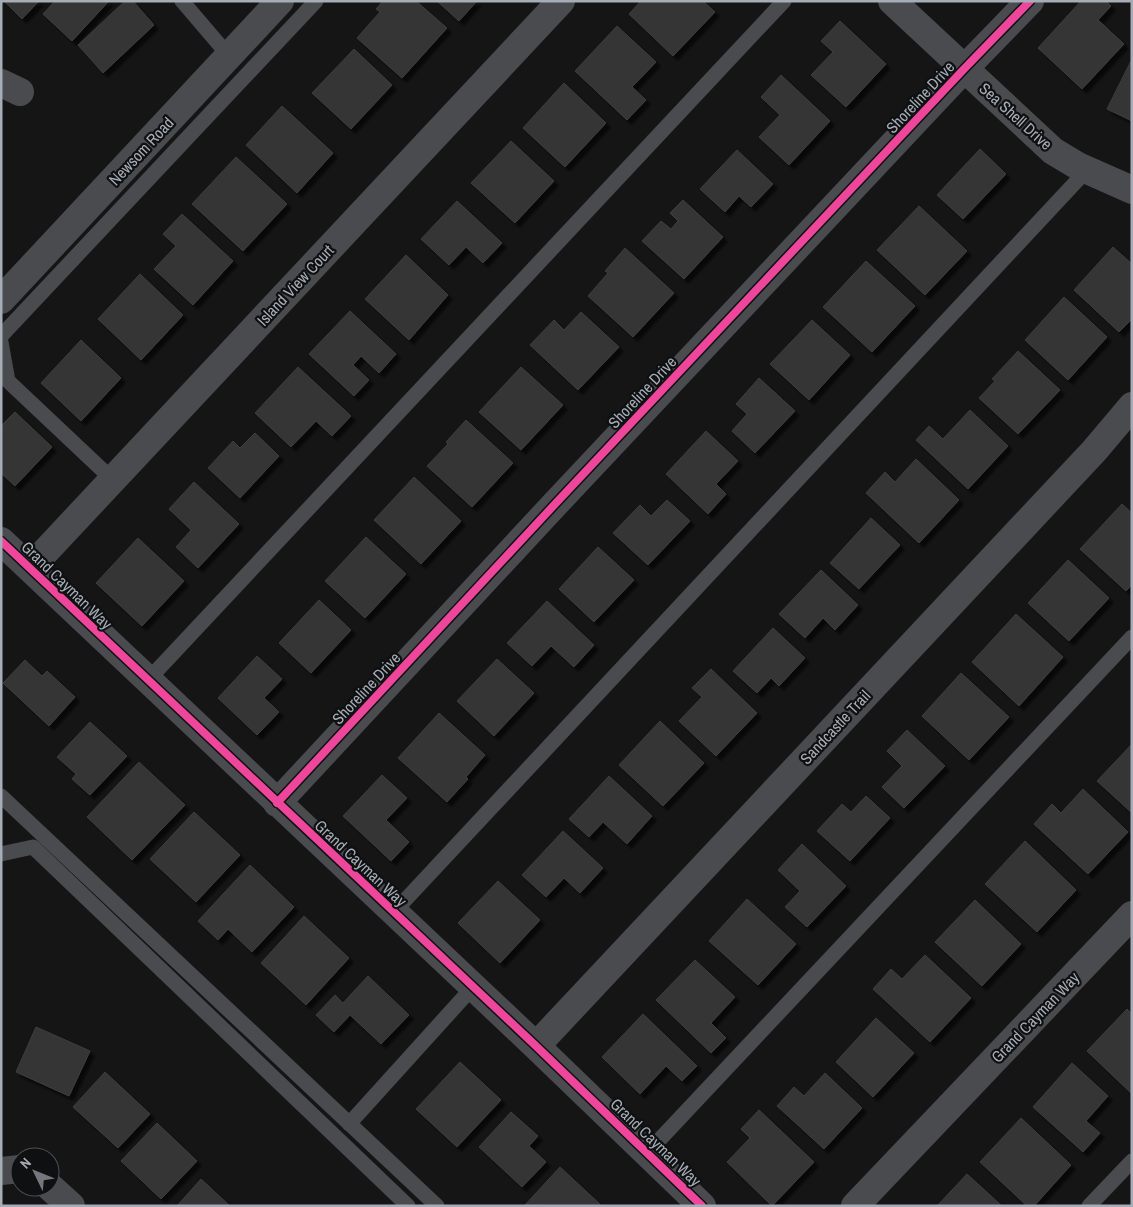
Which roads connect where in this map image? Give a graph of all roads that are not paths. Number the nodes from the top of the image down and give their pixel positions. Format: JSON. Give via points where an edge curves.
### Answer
{"nodes":[{"id":1,"x":182,"y":1,"type":"edge"},
{"id":2,"x":280,"y":1,"type":"edge"},
{"id":3,"x":316,"y":1,"type":"edge"},
{"id":4,"x":561,"y":1,"type":"edge"},
{"id":5,"x":784,"y":1,"type":"edge"},
{"id":6,"x":892,"y":1,"type":"edge"},
{"id":7,"x":1030,"y":1,"type":"edge"},
{"id":8,"x":229,"y":56,"type":"junction"},
{"id":9,"x":964,"y":69,"type":"junction"},
{"id":10,"x":1087,"y":170,"type":"junction"},
{"id":11,"x":1132,"y":190,"type":"edge"},
{"id":12,"x":1,"y":300,"type":"edge"},
{"id":13,"x":1,"y":336,"type":"edge"},
{"id":14,"x":1,"y":342,"type":"edge"},
{"id":15,"x":1132,"y":406,"type":"edge"},
{"id":16,"x":113,"y":480,"type":"junction"},
{"id":17,"x":1,"y":541,"type":"edge"},
{"id":18,"x":30,"y":568,"type":"junction"},
{"id":19,"x":1132,"y":638,"type":"edge"},
{"id":20,"x":148,"y":680,"type":"junction"},
{"id":21,"x":1,"y":796,"type":"edge"},
{"id":22,"x":277,"y":804,"type":"junction"},
{"id":23,"x":1,"y":854,"type":"edge"},
{"id":24,"x":394,"y":912,"type":"junction"},
{"id":25,"x":1132,"y":915,"type":"edge"},
{"id":26,"x":473,"y":987,"type":"junction"},
{"id":27,"x":536,"y":1046,"type":"junction"},
{"id":28,"x":349,"y":1124,"type":"junction"},
{"id":29,"x":647,"y":1153,"type":"junction"},
{"id":30,"x":1132,"y":1161,"type":"edge"},
{"id":31,"x":60,"y":1196,"type":"edge"},
{"id":32,"x":71,"y":1206,"type":"edge"},
{"id":33,"x":408,"y":1206,"type":"edge"},
{"id":34,"x":437,"y":1206,"type":"edge"},
{"id":35,"x":702,"y":1206,"type":"edge"},
{"id":36,"x":855,"y":1206,"type":"edge"},
{"id":37,"x":1089,"y":1206,"type":"edge"}],
"edges":[{"from":1,"to":8,"type":"lane"},
{"from":2,"to":8,"type":"street","name":"Newsom Road"},
{"from":3,"to":13,"type":"lane"},
{"from":4,"to":16,"type":"street","name":"Island View Court"},
{"from":5,"to":20,"type":"lane"},
{"from":6,"to":9,"type":"street","name":"Sea Shell Drive"},
{"from":7,"to":9,"type":"street","name":"Shoreline Drive"},
{"from":8,"to":12,"type":"street","name":"Newsom Road"},
{"from":9,"to":10,"type":"street","name":"Sea Shell Drive","via":[[1053,151]]},
{"from":9,"to":22,"type":"street","name":"Shoreline Drive"},
{"from":10,"to":11,"type":"street","name":"Sea Shell Drive"},
{"from":10,"to":24,"type":"lane"},
{"from":14,"to":16,"type":"lane","via":[[8,381]]},
{"from":15,"to":27,"type":"street","name":"Sandcastle Trail","via":[[1087,458]]},
{"from":16,"to":18,"type":"street","name":"Island View Court"},
{"from":17,"to":18,"type":"street","name":"Grand Cayman Way"},
{"from":18,"to":20,"type":"street","name":"Grand Cayman Way"},
{"from":19,"to":29,"type":"lane"},
{"from":20,"to":22,"type":"street","name":"Grand Cayman Way"},
{"from":21,"to":28,"type":"lane"},
{"from":22,"to":24,"type":"street","name":"Grand Cayman Way"},
{"from":23,"to":33,"type":"lane","via":[[33,847]]},
{"from":24,"to":26,"type":"street","name":"Grand Cayman Way"},
{"from":25,"to":36,"type":"street","name":"Grand Cayman Way"},
{"from":26,"to":27,"type":"street","name":"Grand Cayman Way"},
{"from":26,"to":28,"type":"lane"},
{"from":27,"to":29,"type":"street","name":"Grand Cayman Way"},
{"from":28,"to":34,"type":"lane"},
{"from":29,"to":35,"type":"street","name":"Grand Cayman Way"},
{"from":30,"to":37,"type":"lane"},
{"from":31,"to":32,"type":"street"}]}
